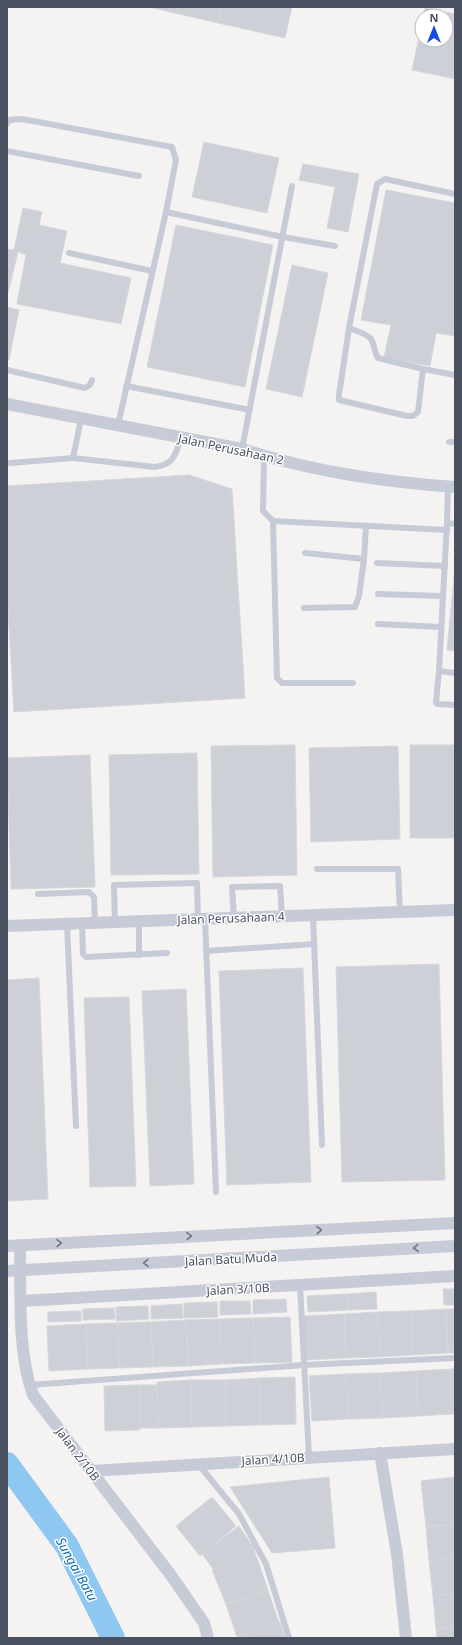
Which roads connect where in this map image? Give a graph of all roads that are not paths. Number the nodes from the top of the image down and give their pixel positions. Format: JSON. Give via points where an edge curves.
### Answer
{"nodes":[{"id":1,"x":7,"y":124,"type":"edge"},
{"id":2,"x":7,"y":151,"type":"edge"},
{"id":3,"x":139,"y":176,"type":"dead end"},
{"id":4,"x":292,"y":186,"type":"dead end"},
{"id":5,"x":455,"y":194,"type":"edge"},
{"id":6,"x":166,"y":212,"type":"junction"},
{"id":7,"x":283,"y":237,"type":"junction"},
{"id":8,"x":335,"y":246,"type":"dead end"},
{"id":9,"x":69,"y":253,"type":"dead end"},
{"id":10,"x":152,"y":271,"type":"junction"},
{"id":11,"x":349,"y":328,"type":"junction"},
{"id":12,"x":423,"y":369,"type":"junction"},
{"id":13,"x":7,"y":370,"type":"edge"},
{"id":14,"x":455,"y":375,"type":"edge"},
{"id":15,"x":92,"y":380,"type":"dead end"},
{"id":16,"x":126,"y":386,"type":"junction"},
{"id":17,"x":7,"y":404,"type":"edge"},
{"id":18,"x":250,"y":410,"type":"junction"},
{"id":19,"x":81,"y":419,"type":"junction"},
{"id":20,"x":118,"y":425,"type":"junction"},
{"id":21,"x":181,"y":438,"type":"junction"},
{"id":22,"x":242,"y":449,"type":"junction"},
{"id":23,"x":264,"y":456,"type":"junction"},
{"id":24,"x":73,"y":458,"type":"junction"},
{"id":25,"x":10,"y":463,"type":"dead end"},
{"id":26,"x":452,"y":486,"type":"edge"},
{"id":27,"x":273,"y":521,"type":"junction"},
{"id":28,"x":455,"y":524,"type":"edge"},
{"id":29,"x":366,"y":526,"type":"junction"},
{"id":30,"x":447,"y":527,"type":"junction"},
{"id":31,"x":305,"y":553,"type":"dead end"},
{"id":32,"x":364,"y":559,"type":"junction"},
{"id":33,"x":377,"y":563,"type":"dead end"},
{"id":34,"x":445,"y":566,"type":"junction"},
{"id":35,"x":378,"y":594,"type":"dead end"},
{"id":36,"x":443,"y":596,"type":"junction"},
{"id":37,"x":304,"y":608,"type":"dead end"},
{"id":38,"x":378,"y":624,"type":"dead end"},
{"id":39,"x":441,"y":627,"type":"junction"},
{"id":40,"x":439,"y":671,"type":"junction"},
{"id":41,"x":455,"y":673,"type":"edge"},
{"id":42,"x":353,"y":683,"type":"dead end"},
{"id":43,"x":455,"y":705,"type":"edge"},
{"id":44,"x":317,"y":869,"type":"dead end"},
{"id":45,"x":38,"y":894,"type":"dead end"},
{"id":46,"x":455,"y":910,"type":"edge"},
{"id":47,"x":400,"y":912,"type":"junction"},
{"id":48,"x":313,"y":915,"type":"junction"},
{"id":49,"x":282,"y":916,"type":"junction"},
{"id":50,"x":234,"y":918,"type":"junction"},
{"id":51,"x":202,"y":920,"type":"junction"},
{"id":52,"x":139,"y":922,"type":"junction"},
{"id":53,"x":95,"y":923,"type":"junction"},
{"id":54,"x":115,"y":923,"type":"junction"},
{"id":55,"x":67,"y":924,"type":"junction"},
{"id":56,"x":82,"y":924,"type":"junction"},
{"id":57,"x":7,"y":926,"type":"edge"},
{"id":58,"x":314,"y":944,"type":"junction"},
{"id":59,"x":206,"y":951,"type":"junction"},
{"id":60,"x":167,"y":953,"type":"dead end"},
{"id":61,"x":139,"y":955,"type":"junction"},
{"id":62,"x":76,"y":1126,"type":"dead end"},
{"id":63,"x":322,"y":1145,"type":"dead end"},
{"id":64,"x":216,"y":1192,"type":"dead end"},
{"id":65,"x":455,"y":1222,"type":"edge"},
{"id":66,"x":20,"y":1245,"type":"junction"},
{"id":67,"x":7,"y":1246,"type":"edge"},
{"id":68,"x":455,"y":1246,"type":"edge"},
{"id":69,"x":21,"y":1270,"type":"junction"},
{"id":70,"x":7,"y":1271,"type":"edge"},
{"id":71,"x":455,"y":1276,"type":"edge"},
{"id":72,"x":300,"y":1285,"type":"junction"},
{"id":73,"x":22,"y":1301,"type":"junction"},
{"id":74,"x":455,"y":1358,"type":"edge"},
{"id":75,"x":304,"y":1365,"type":"junction"},
{"id":76,"x":29,"y":1385,"type":"junction"},
{"id":77,"x":455,"y":1448,"type":"edge"},
{"id":78,"x":380,"y":1453,"type":"junction"},
{"id":79,"x":309,"y":1457,"type":"junction"},
{"id":80,"x":198,"y":1463,"type":"junction"},
{"id":81,"x":91,"y":1471,"type":"junction"},
{"id":82,"x":208,"y":1638,"type":"edge"},
{"id":83,"x":289,"y":1638,"type":"edge"},
{"id":84,"x":406,"y":1638,"type":"edge"}],
"edges":[{"from":1,"to":6,"type":"lane","via":[[9,120],[22,119],[172,147],[176,160]]},
{"from":2,"to":3,"type":"lane"},
{"from":4,"to":7,"type":"lane"},
{"from":5,"to":11,"type":"lane","via":[[385,179],[377,184]]},
{"from":6,"to":7,"type":"lane"},
{"from":6,"to":10,"type":"lane"},
{"from":7,"to":8,"type":"lane"},
{"from":7,"to":18,"type":"lane"},
{"from":9,"to":10,"type":"lane"},
{"from":10,"to":16,"type":"lane"},
{"from":11,"to":12,"type":"lane","via":[[371,339],[374,353],[378,358]]},
{"from":11,"to":12,"type":"lane","via":[[340,400],[413,416],[418,412]]},
{"from":12,"to":14,"type":"lane"},
{"from":13,"to":15,"type":"lane","via":[[85,388]]},
{"from":16,"to":18,"type":"lane"},
{"from":16,"to":20,"type":"lane"},
{"from":17,"to":19,"type":"street","name":"Jalan Perusahaan 2"},
{"from":18,"to":22,"type":"lane"},
{"from":19,"to":20,"type":"street","name":"Jalan Perusahaan 2"},
{"from":19,"to":24,"type":"lane"},
{"from":20,"to":21,"type":"street","name":"Jalan Perusahaan 2"},
{"from":21,"to":22,"type":"street","name":"Jalan Perusahaan 2"},
{"from":21,"to":24,"type":"lane","via":[[174,458],[167,465],[155,467]]},
{"from":22,"to":23,"type":"street","name":"Jalan Perusahaan 2"},
{"from":23,"to":26,"type":"street","name":"Jalan Perusahaan 2","via":[[345,474]]},
{"from":23,"to":27,"type":"lane","via":[[263,511]]},
{"from":24,"to":25,"type":"lane"},
{"from":26,"to":30,"type":"lane"},
{"from":27,"to":29,"type":"lane"},
{"from":27,"to":42,"type":"lane","via":[[277,678],[282,683]]},
{"from":28,"to":30,"type":"lane"},
{"from":29,"to":30,"type":"lane"},
{"from":29,"to":32,"type":"lane"},
{"from":30,"to":34,"type":"lane"},
{"from":31,"to":32,"type":"lane"},
{"from":32,"to":37,"type":"lane","via":[[355,607]]},
{"from":33,"to":34,"type":"lane"},
{"from":34,"to":36,"type":"lane"},
{"from":35,"to":36,"type":"lane"},
{"from":36,"to":39,"type":"lane"},
{"from":38,"to":39,"type":"lane"},
{"from":39,"to":40,"type":"lane"},
{"from":40,"to":41,"type":"lane"},
{"from":40,"to":43,"type":"lane","via":[[436,702],[441,706]]},
{"from":44,"to":47,"type":"lane","via":[[398,869]]},
{"from":45,"to":53,"type":"lane","via":[[89,892],[94,897]]},
{"from":46,"to":47,"type":"street","name":"Jalan Perusahaan 4"},
{"from":47,"to":48,"type":"street","name":"Jalan Perusahaan 4"},
{"from":48,"to":49,"type":"street","name":"Jalan Perusahaan 4"},
{"from":48,"to":58,"type":"lane"},
{"from":49,"to":50,"type":"street","name":"Jalan Perusahaan 4"},
{"from":49,"to":50,"type":"lane","via":[[280,886],[232,887]]},
{"from":50,"to":51,"type":"street","name":"Jalan Perusahaan 4"},
{"from":51,"to":52,"type":"street","name":"Jalan Perusahaan 4"},
{"from":51,"to":54,"type":"lane","via":[[197,884],[114,885]]},
{"from":51,"to":59,"type":"lane"},
{"from":52,"to":54,"type":"street","name":"Jalan Perusahaan 4"},
{"from":52,"to":61,"type":"lane"},
{"from":53,"to":54,"type":"street","name":"Jalan Perusahaan 4"},
{"from":53,"to":56,"type":"street","name":"Jalan Perusahaan 4"},
{"from":55,"to":56,"type":"street","name":"Jalan Perusahaan 4"},
{"from":55,"to":57,"type":"street","name":"Jalan Perusahaan 4"},
{"from":55,"to":62,"type":"lane"},
{"from":56,"to":61,"type":"lane","via":[[83,954],[86,956]]},
{"from":58,"to":59,"type":"lane"},
{"from":58,"to":63,"type":"lane"},
{"from":59,"to":64,"type":"lane"},
{"from":60,"to":61,"type":"lane"},
{"from":66,"to":65,"type":"street","name":"Jalan Batu Muda","one_way":true},
{"from":66,"to":67,"type":"street","name":"Jalan Batu Muda"},
{"from":66,"to":69,"type":"street","name":"Jalan 2/10B"},
{"from":68,"to":69,"type":"street","name":"Jalan Batu Muda","one_way":true},
{"from":69,"to":70,"type":"street","name":"Jalan Batu Muda"},
{"from":69,"to":73,"type":"street","name":"Jalan 2/10B"},
{"from":71,"to":72,"type":"street","name":"Jalan 3/10B"},
{"from":72,"to":73,"type":"street","name":"Jalan 3/10B"},
{"from":72,"to":75,"type":"lane"},
{"from":73,"to":76,"type":"street","name":"Jalan 2/10B","via":[[23,1353]]},
{"from":74,"to":75,"type":"lane"},
{"from":75,"to":76,"type":"lane"},
{"from":75,"to":79,"type":"lane"},
{"from":76,"to":81,"type":"street","name":"Jalan 2/10B","via":[[33,1395]]},
{"from":77,"to":78,"type":"street","name":"Jalan 4/10B"},
{"from":78,"to":79,"type":"street","name":"Jalan 4/10B"},
{"from":78,"to":84,"type":"street","via":[[397,1554]]},
{"from":79,"to":80,"type":"street","name":"Jalan 4/10B"},
{"from":80,"to":81,"type":"street","name":"Jalan 4/10B"},
{"from":80,"to":83,"type":"lane","via":[[239,1514],[266,1564]]},
{"from":81,"to":82,"type":"street","name":"Jalan 2/10B","via":[[204,1623]]}]}
